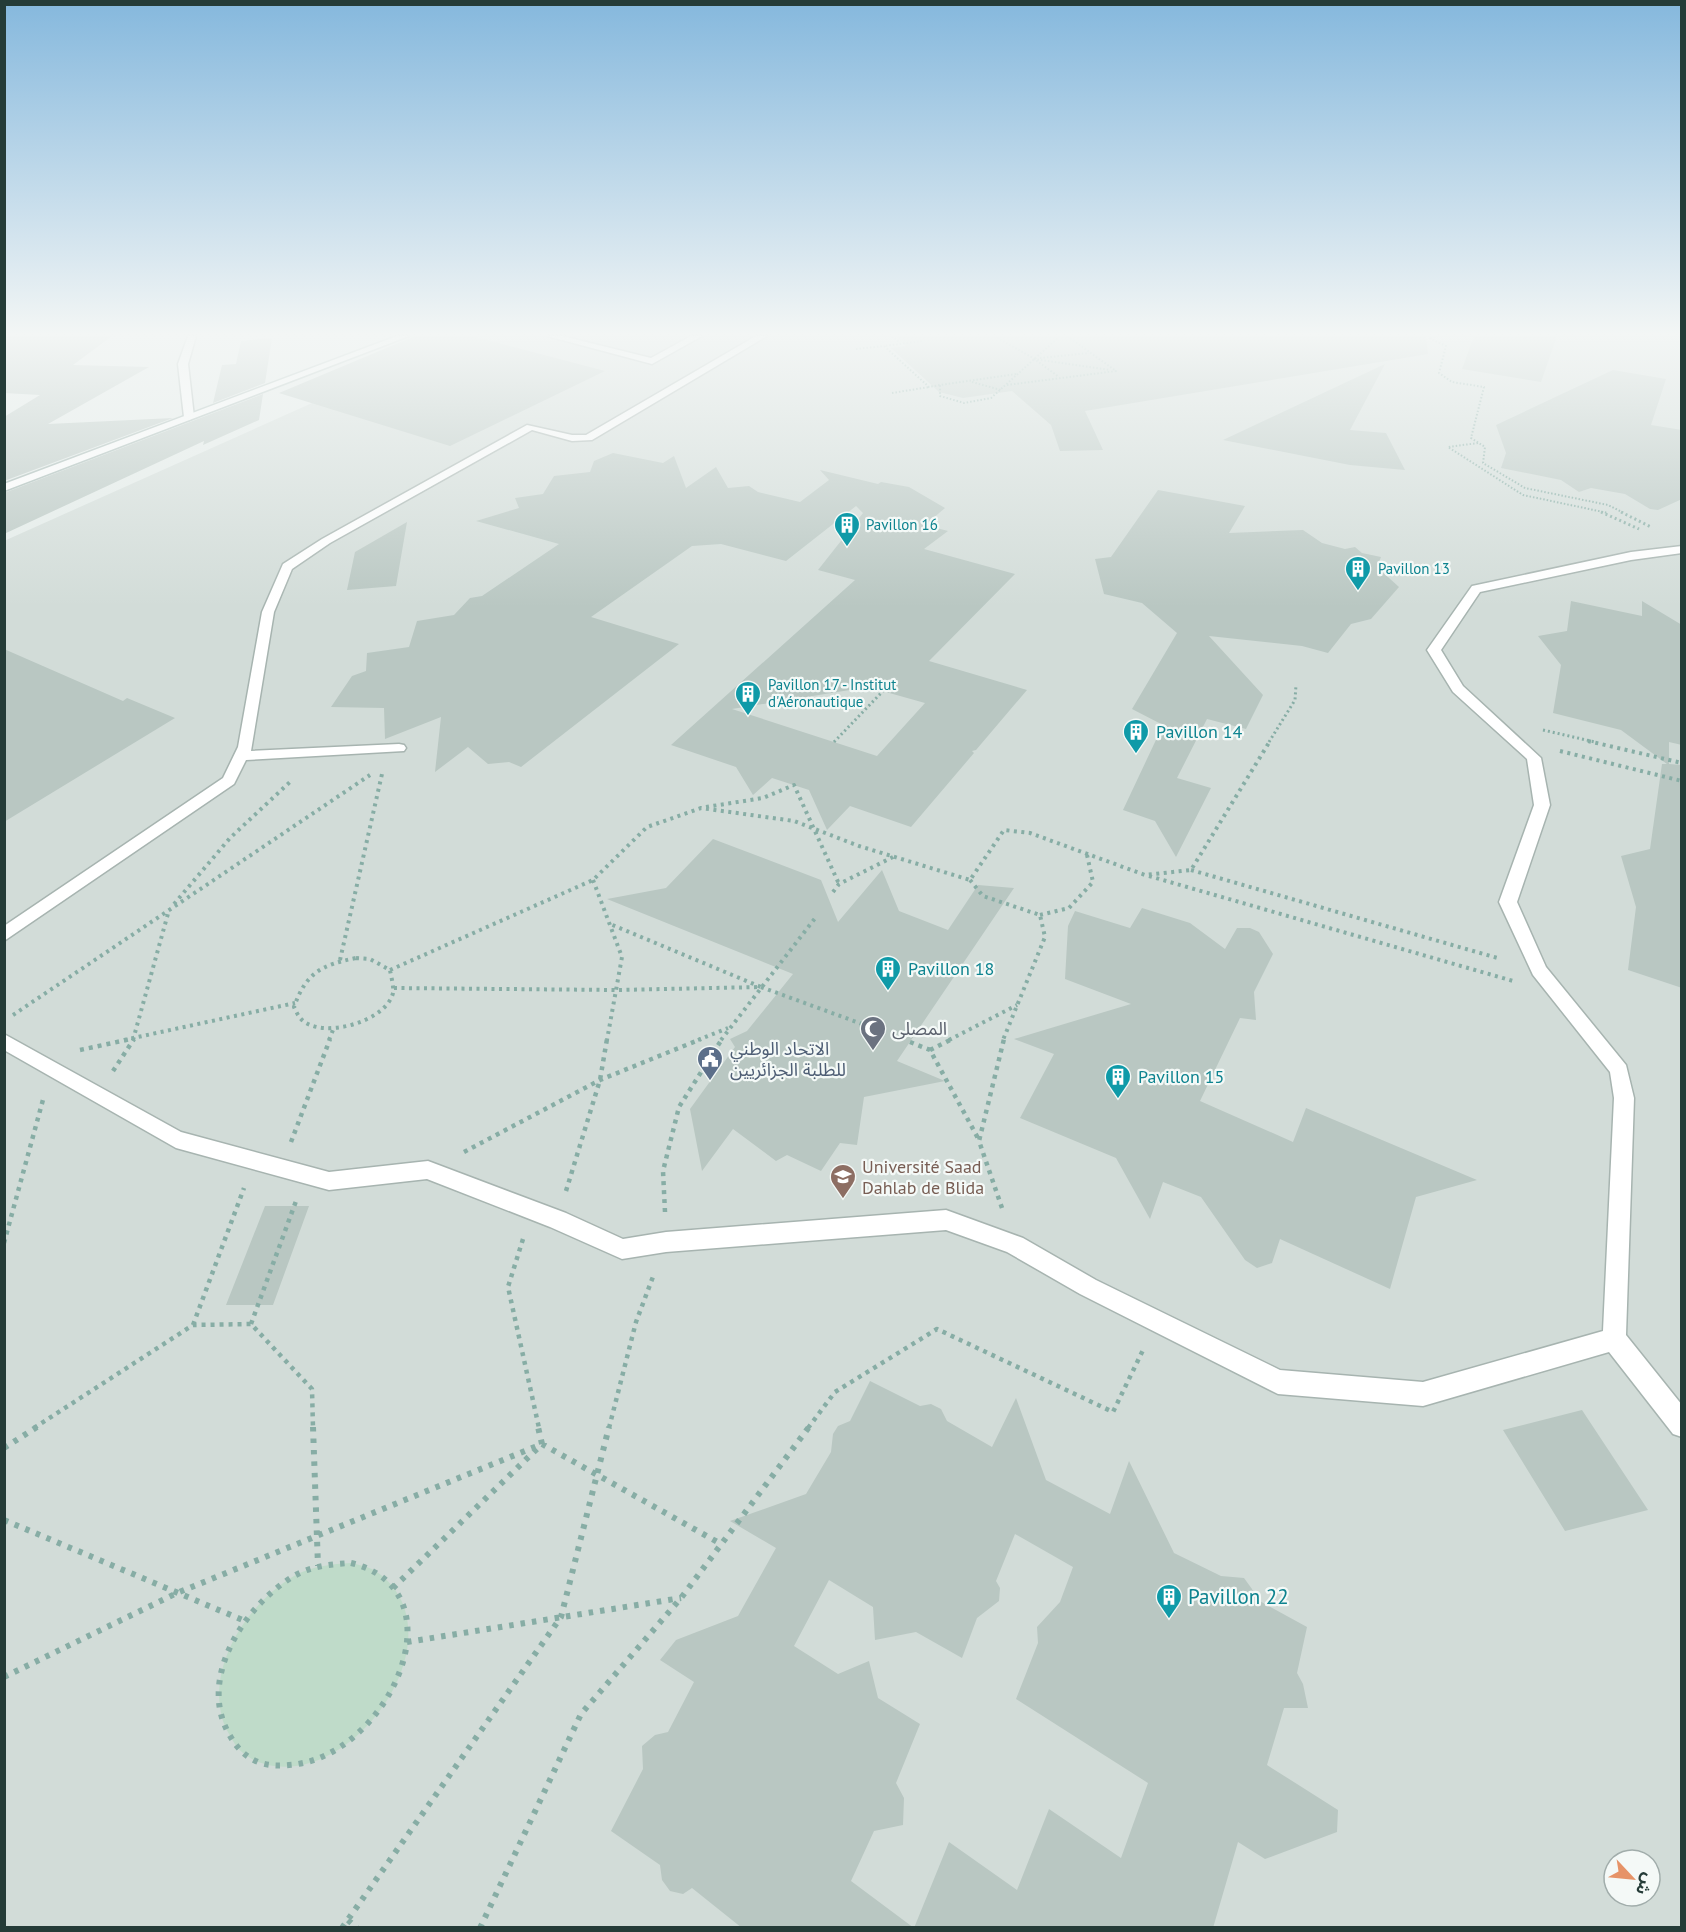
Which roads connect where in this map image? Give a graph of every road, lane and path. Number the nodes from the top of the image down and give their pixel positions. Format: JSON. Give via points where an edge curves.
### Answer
{"nodes":[{"id":1,"x":165,"y":426,"type":"edge"},
{"id":2,"x":608,"y":426,"type":"edge"},
{"id":3,"x":1474,"y":426,"type":"edge"},
{"id":4,"x":1479,"y":443,"type":"junction"},
{"id":5,"x":4,"y":488,"type":"edge"},
{"id":6,"x":1660,"y":531,"type":"dead end"},
{"id":7,"x":1679,"y":550,"type":"edge"},
{"id":8,"x":1296,"y":685,"type":"dead end"},
{"id":9,"x":883,"y":691,"type":"dead end"},
{"id":10,"x":1490,"y":717,"type":"junction"},
{"id":11,"x":1515,"y":740,"type":"junction"},
{"id":12,"x":834,"y":742,"type":"dead end"},
{"id":13,"x":399,"y":748,"type":"dead end"},
{"id":14,"x":303,"y":754,"type":"junction"},
{"id":15,"x":240,"y":756,"type":"junction"},
{"id":16,"x":1682,"y":763,"type":"edge"},
{"id":17,"x":1682,"y":781,"type":"edge"},
{"id":18,"x":701,"y":808,"type":"junction"},
{"id":19,"x":814,"y":828,"type":"junction"},
{"id":20,"x":1088,"y":855,"type":"junction"},
{"id":21,"x":894,"y":857,"type":"junction"},
{"id":22,"x":1191,"y":870,"type":"junction"},
{"id":23,"x":1145,"y":875,"type":"junction"},
{"id":24,"x":592,"y":880,"type":"junction"},
{"id":25,"x":970,"y":880,"type":"junction"},
{"id":26,"x":839,"y":884,"type":"junction"},
{"id":27,"x":833,"y":892,"type":"dead end"},
{"id":28,"x":170,"y":909,"type":"junction"},
{"id":29,"x":1040,"y":915,"type":"junction"},
{"id":30,"x":816,"y":916,"type":"dead end"},
{"id":31,"x":609,"y":924,"type":"junction"},
{"id":32,"x":4,"y":935,"type":"edge"},
{"id":33,"x":340,"y":960,"type":"junction"},
{"id":34,"x":390,"y":970,"type":"junction"},
{"id":35,"x":1539,"y":970,"type":"junction"},
{"id":36,"x":760,"y":987,"type":"junction"},
{"id":37,"x":394,"y":988,"type":"junction"},
{"id":38,"x":616,"y":990,"type":"junction"},
{"id":39,"x":1557,"y":994,"type":"junction"},
{"id":40,"x":295,"y":1004,"type":"junction"},
{"id":41,"x":1018,"y":1005,"type":"junction"},
{"id":42,"x":4,"y":1020,"type":"edge"},
{"id":43,"x":862,"y":1024,"type":"dead end"},
{"id":44,"x":729,"y":1028,"type":"junction"},
{"id":45,"x":333,"y":1030,"type":"junction"},
{"id":46,"x":135,"y":1038,"type":"junction"},
{"id":47,"x":4,"y":1041,"type":"edge"},
{"id":48,"x":910,"y":1042,"type":"dead end"},
{"id":49,"x":930,"y":1050,"type":"junction"},
{"id":50,"x":45,"y":1064,"type":"junction"},
{"id":51,"x":600,"y":1080,"type":"junction"},
{"id":52,"x":98,"y":1095,"type":"junction"},
{"id":53,"x":979,"y":1141,"type":"junction"},
{"id":54,"x":254,"y":1160,"type":"junction"},
{"id":55,"x":282,"y":1168,"type":"junction"},
{"id":56,"x":428,"y":1170,"type":"junction"},
{"id":57,"x":305,"y":1174,"type":"junction"},
{"id":58,"x":533,"y":1210,"type":"junction"},
{"id":59,"x":558,"y":1220,"type":"junction"},
{"id":60,"x":666,"y":1242,"type":"junction"},
{"id":61,"x":4,"y":1243,"type":"edge"},
{"id":62,"x":1015,"y":1245,"type":"junction"},
{"id":63,"x":1158,"y":1321,"type":"junction"},
{"id":64,"x":251,"y":1324,"type":"junction"},
{"id":65,"x":193,"y":1325,"type":"junction"},
{"id":66,"x":1614,"y":1339,"type":"junction"},
{"id":67,"x":1682,"y":1425,"type":"edge"},
{"id":68,"x":542,"y":1444,"type":"junction"},
{"id":69,"x":4,"y":1448,"type":"edge"},
{"id":70,"x":599,"y":1476,"type":"junction"},
{"id":71,"x":4,"y":1520,"type":"edge"},
{"id":72,"x":317,"y":1535,"type":"junction"},
{"id":73,"x":721,"y":1544,"type":"junction"},
{"id":74,"x":318,"y":1566,"type":"junction"},
{"id":75,"x":393,"y":1588,"type":"junction"},
{"id":76,"x":177,"y":1593,"type":"junction"},
{"id":77,"x":681,"y":1598,"type":"junction"},
{"id":78,"x":561,"y":1617,"type":"junction"},
{"id":79,"x":245,"y":1621,"type":"junction"},
{"id":80,"x":407,"y":1642,"type":"junction"},
{"id":81,"x":4,"y":1677,"type":"edge"},
{"id":82,"x":348,"y":1920,"type":"junction"},
{"id":83,"x":342,"y":1928,"type":"edge"},
{"id":84,"x":357,"y":1928,"type":"edge"},
{"id":85,"x":480,"y":1928,"type":"edge"}],
"edges":[{"from":1,"to":5,"type":"street"},
{"from":2,"to":15,"type":"street","via":[[588,438],[572,438],[531,427],[326,541],[287,567],[268,612],[245,747]]},
{"from":3,"to":4,"type":"path","via":[[1471,438]]},
{"from":4,"to":6,"type":"path","via":[[1485,447],[1483,463],[1525,488],[1608,505]]},
{"from":4,"to":7,"type":"path","via":[[1448,447],[1523,495],[1608,513]]},
{"from":7,"to":10,"type":"street","via":[[1631,556],[1476,589],[1434,650],[1458,689]]},
{"from":8,"to":22,"type":"path","via":[[1295,700]]},
{"from":9,"to":12,"type":"path"},
{"from":10,"to":11,"type":"street"},
{"from":10,"to":16,"type":"path"},
{"from":11,"to":17,"type":"path"},
{"from":11,"to":35,"type":"street","via":[[1534,758],[1542,805],[1508,902]]},
{"from":13,"to":14,"type":"street"},
{"from":14,"to":15,"type":"street"},
{"from":14,"to":28,"type":"path","via":[[289,775],[291,782],[230,838]]},
{"from":15,"to":32,"type":"street","via":[[229,781]]},
{"from":18,"to":19,"type":"path","via":[[794,820]]},
{"from":18,"to":19,"type":"path","via":[[763,798],[794,785]]},
{"from":18,"to":24,"type":"path","via":[[647,827]]},
{"from":19,"to":21,"type":"path"},
{"from":19,"to":26,"type":"path"},
{"from":20,"to":23,"type":"path"},
{"from":20,"to":25,"type":"path","via":[[1030,833],[1004,831]]},
{"from":20,"to":29,"type":"path","via":[[1093,882],[1069,908]]},
{"from":21,"to":25,"type":"path"},
{"from":21,"to":26,"type":"path"},
{"from":22,"to":23,"type":"path"},
{"from":22,"to":35,"type":"path"},
{"from":23,"to":39,"type":"path"},
{"from":24,"to":31,"type":"path"},
{"from":24,"to":34,"type":"path"},
{"from":25,"to":29,"type":"path","via":[[983,896]]},
{"from":26,"to":27,"type":"path"},
{"from":28,"to":33,"type":"path","via":[[384,765]]},
{"from":28,"to":42,"type":"path"},
{"from":28,"to":46,"type":"path"},
{"from":29,"to":41,"type":"path","via":[[1045,937]]},
{"from":30,"to":36,"type":"path"},
{"from":31,"to":36,"type":"path"},
{"from":31,"to":38,"type":"path","via":[[622,957]]},
{"from":33,"to":34,"type":"path","via":[[370,959]]},
{"from":33,"to":40,"type":"path","via":[[309,978],[297,993]]},
{"from":34,"to":37,"type":"path"},
{"from":35,"to":39,"type":"street"},
{"from":36,"to":38,"type":"path"},
{"from":36,"to":43,"type":"path"},
{"from":36,"to":44,"type":"path"},
{"from":37,"to":38,"type":"path"},
{"from":37,"to":45,"type":"path","via":[[380,1011],[350,1027]]},
{"from":38,"to":51,"type":"path"},
{"from":39,"to":66,"type":"street","via":[[1619,1070],[1624,1098]]},
{"from":40,"to":45,"type":"path","via":[[304,1023]]},
{"from":40,"to":46,"type":"path"},
{"from":41,"to":49,"type":"path"},
{"from":41,"to":53,"type":"path","via":[[1000,1048]]},
{"from":44,"to":51,"type":"path"},
{"from":44,"to":60,"type":"path","via":[[679,1107],[663,1171]]},
{"from":45,"to":55,"type":"path"},
{"from":46,"to":50,"type":"path"},
{"from":46,"to":52,"type":"path"},
{"from":47,"to":50,"type":"street"},
{"from":48,"to":49,"type":"path"},
{"from":49,"to":53,"type":"path"},
{"from":50,"to":52,"type":"street"},
{"from":50,"to":61,"type":"path"},
{"from":51,"to":56,"type":"path"},
{"from":51,"to":59,"type":"path"},
{"from":52,"to":54,"type":"street","via":[[176,1139]]},
{"from":53,"to":62,"type":"path"},
{"from":54,"to":55,"type":"street"},
{"from":54,"to":65,"type":"path"},
{"from":55,"to":57,"type":"street"},
{"from":56,"to":57,"type":"street","via":[[329,1181]]},
{"from":56,"to":58,"type":"street"},
{"from":57,"to":64,"type":"path"},
{"from":58,"to":59,"type":"street"},
{"from":58,"to":68,"type":"path","via":[[508,1287]]},
{"from":59,"to":60,"type":"street","via":[[622,1249]]},
{"from":60,"to":62,"type":"street","via":[[946,1220]]},
{"from":60,"to":70,"type":"path","via":[[636,1322]]},
{"from":62,"to":63,"type":"street"},
{"from":63,"to":66,"type":"street","via":[[1278,1382],[1423,1394]]},
{"from":63,"to":73,"type":"path","via":[[1113,1412],[937,1329],[835,1392]]},
{"from":64,"to":65,"type":"path"},
{"from":64,"to":72,"type":"path","via":[[312,1389]]},
{"from":65,"to":69,"type":"path"},
{"from":66,"to":67,"type":"street"},
{"from":68,"to":70,"type":"path"},
{"from":68,"to":72,"type":"path"},
{"from":68,"to":75,"type":"path"},
{"from":70,"to":73,"type":"path"},
{"from":70,"to":78,"type":"path"},
{"from":71,"to":76,"type":"path"},
{"from":72,"to":74,"type":"path"},
{"from":72,"to":76,"type":"path"},
{"from":73,"to":77,"type":"path"},
{"from":74,"to":75,"type":"path","via":[[351,1563],[375,1571]]},
{"from":74,"to":79,"type":"path","via":[[295,1575],[268,1595]]},
{"from":75,"to":80,"type":"path","via":[[405,1612]]},
{"from":76,"to":79,"type":"path"},
{"from":76,"to":81,"type":"path"},
{"from":77,"to":78,"type":"path"},
{"from":77,"to":85,"type":"path","via":[[581,1714]]},
{"from":78,"to":80,"type":"path"},
{"from":78,"to":82,"type":"path"},
{"from":79,"to":80,"type":"path","via":[[228,1652],[220,1688],[223,1721],[237,1748],[261,1765],[291,1769],[325,1759],[357,1738],[383,1709],[400,1674]]},
{"from":82,"to":83,"type":"path"},
{"from":82,"to":84,"type":"path"}]}
